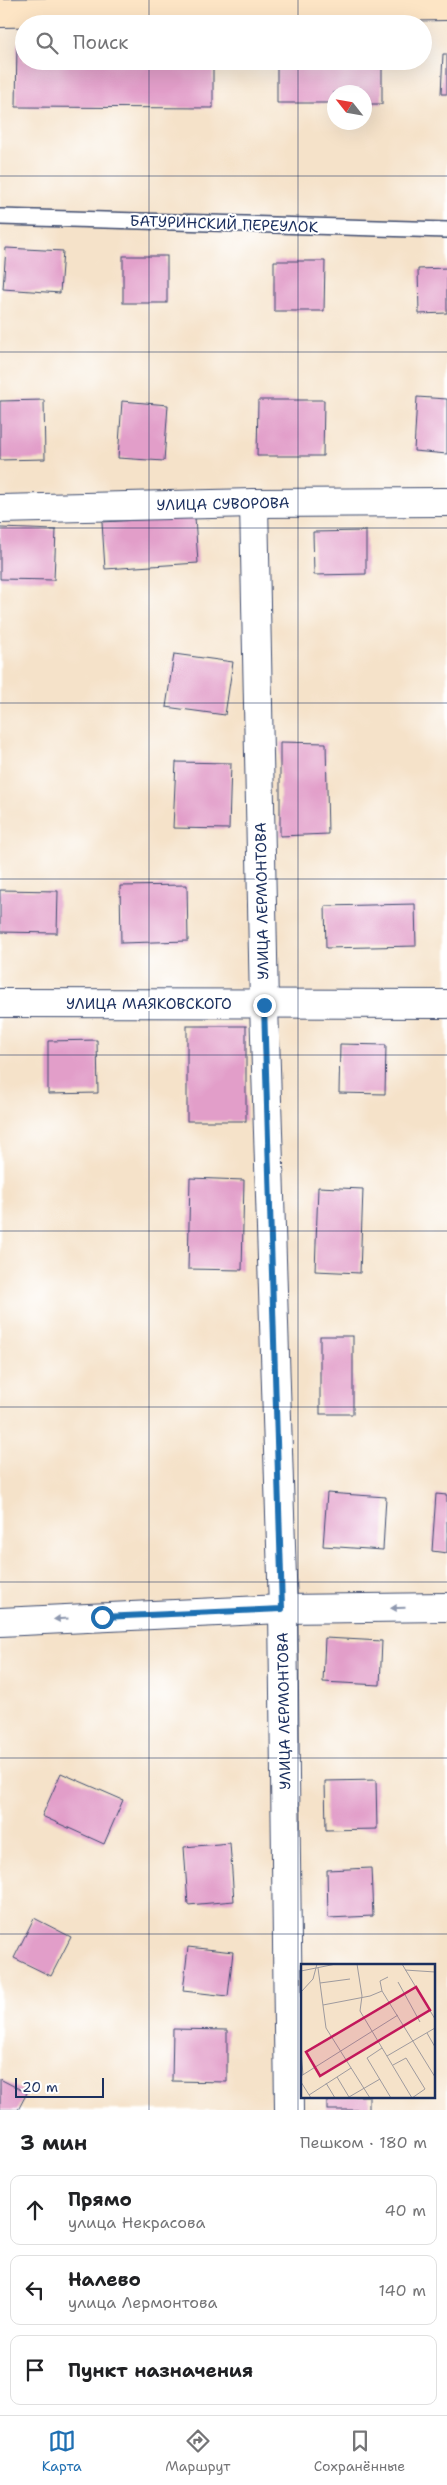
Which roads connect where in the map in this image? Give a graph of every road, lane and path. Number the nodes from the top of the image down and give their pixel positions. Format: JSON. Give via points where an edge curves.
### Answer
{"nodes":[{"id":1,"x":447,"y":6,"type":"edge"},
{"id":2,"x":0,"y":12,"type":"edge"},
{"id":3,"x":0,"y":217,"type":"edge"},
{"id":4,"x":447,"y":230,"type":"edge"},
{"id":5,"x":447,"y":502,"type":"edge"},
{"id":6,"x":254,"y":503,"type":"junction"},
{"id":7,"x":0,"y":509,"type":"edge"},
{"id":8,"x":0,"y":1003,"type":"edge"},
{"id":9,"x":447,"y":1004,"type":"edge"},
{"id":10,"x":264,"y":1005,"type":"junction"},
{"id":11,"x":447,"y":1607,"type":"edge"},
{"id":12,"x":282,"y":1609,"type":"junction"},
{"id":13,"x":0,"y":1622,"type":"edge"},
{"id":14,"x":289,"y":2110,"type":"edge"}],
"edges":[{"from":1,"to":2,"type":"main road"},
{"from":3,"to":4,"type":"lane","name":"БАТУРИНСКИЙ ПЕРЕУЛОК"},
{"from":5,"to":6,"type":"street","name":"УЛИЦА СУВОРОВА"},
{"from":6,"to":7,"type":"street","name":"УЛИЦА СУВОРОВА"},
{"from":6,"to":10,"type":"street","name":"УЛИЦА ЛЕРМОНТОВА"},
{"from":8,"to":10,"type":"street","name":"УЛИЦА МАЯКОВСКОГО"},
{"from":9,"to":10,"type":"street","name":"УЛИЦА МАЯКОВСКОГО"},
{"from":10,"to":12,"type":"street","name":"УЛИЦА ЛЕРМОНТОВА"},
{"from":11,"to":12,"type":"street","one_way":true},
{"from":12,"to":13,"type":"street","one_way":true},
{"from":12,"to":14,"type":"street","name":"УЛИЦА ЛЕРМОНТОВА"}]}
